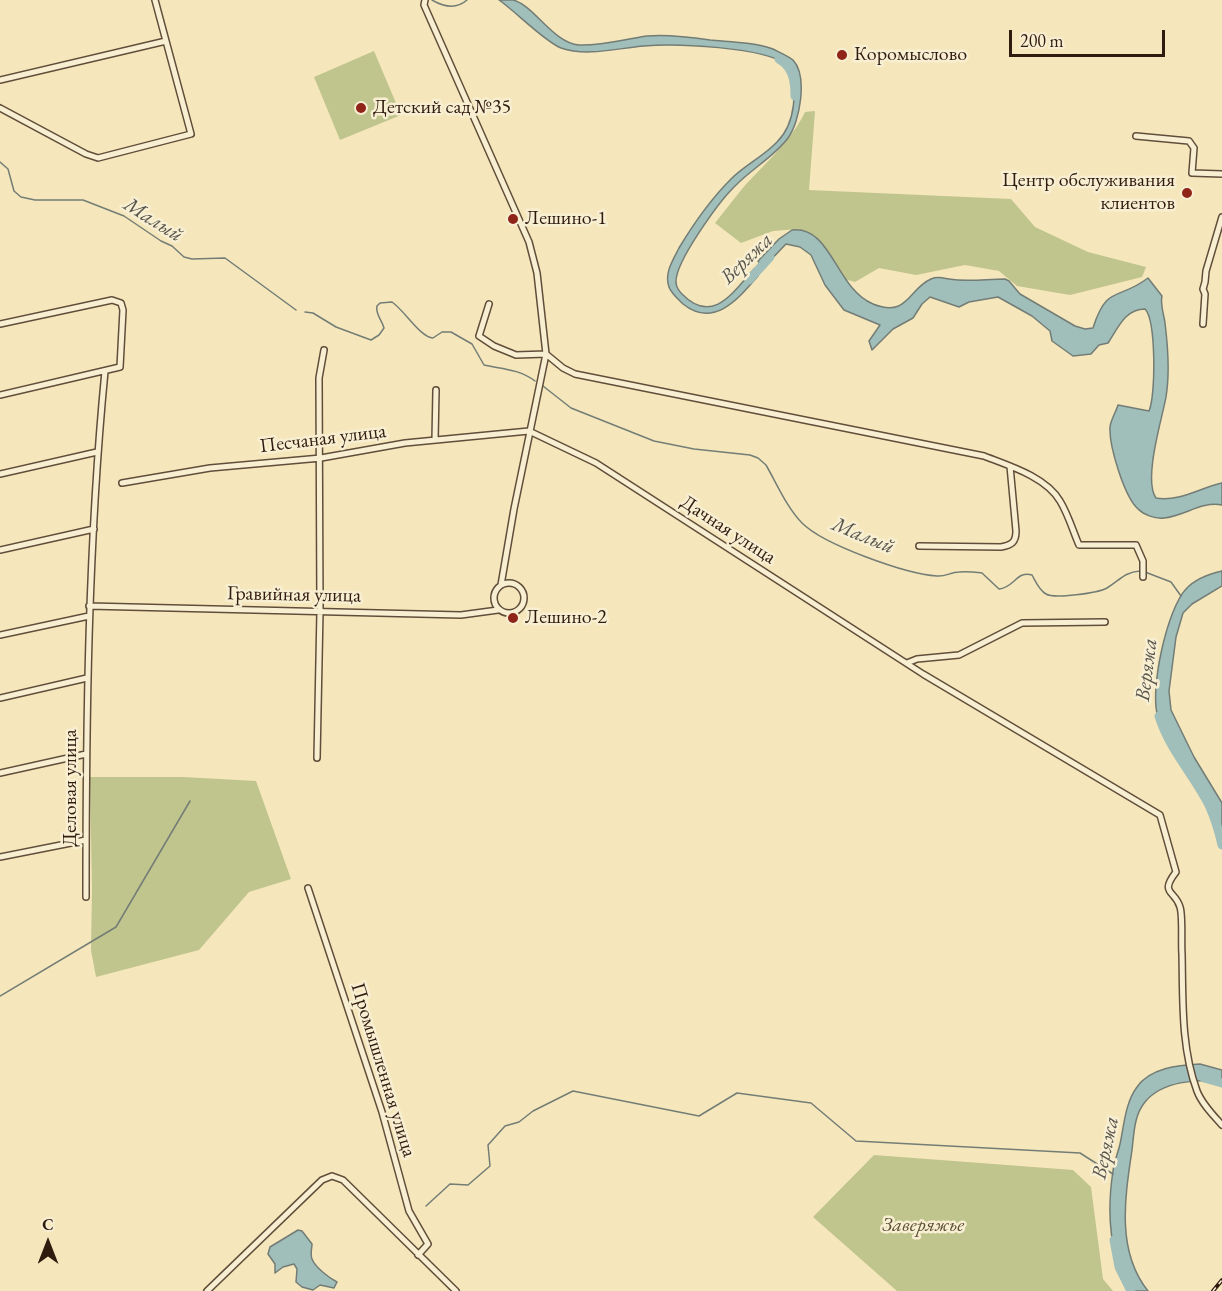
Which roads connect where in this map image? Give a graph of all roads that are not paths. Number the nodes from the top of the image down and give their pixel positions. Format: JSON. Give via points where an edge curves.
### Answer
{"nodes":[{"id":1,"x":155,"y":0,"type":"edge"},
{"id":2,"x":425,"y":0,"type":"edge"},
{"id":3,"x":166,"y":41,"type":"junction"},
{"id":4,"x":0,"y":80,"type":"edge"},
{"id":5,"x":0,"y":108,"type":"edge"},
{"id":6,"x":1136,"y":136,"type":"dead end"},
{"id":7,"x":1222,"y":174,"type":"edge"},
{"id":8,"x":1222,"y":218,"type":"edge"},
{"id":9,"x":489,"y":304,"type":"dead end"},
{"id":10,"x":0,"y":324,"type":"edge"},
{"id":11,"x":1203,"y":324,"type":"dead end"},
{"id":12,"x":324,"y":350,"type":"dead end"},
{"id":13,"x":546,"y":354,"type":"junction"},
{"id":14,"x":105,"y":371,"type":"junction"},
{"id":15,"x":436,"y":390,"type":"dead end"},
{"id":16,"x":0,"y":395,"type":"edge"},
{"id":17,"x":529,"y":430,"type":"junction"},
{"id":18,"x":435,"y":440,"type":"junction"},
{"id":19,"x":98,"y":452,"type":"junction"},
{"id":20,"x":321,"y":458,"type":"junction"},
{"id":21,"x":1010,"y":466,"type":"junction"},
{"id":22,"x":0,"y":474,"type":"edge"},
{"id":23,"x":122,"y":483,"type":"dead end"},
{"id":24,"x":94,"y":529,"type":"junction"},
{"id":25,"x":919,"y":546,"type":"dead end"},
{"id":26,"x":0,"y":550,"type":"edge"},
{"id":27,"x":1143,"y":577,"type":"dead end"},
{"id":28,"x":501,"y":585,"type":"junction"},
{"id":29,"x":89,"y":606,"type":"junction"},
{"id":30,"x":320,"y":610,"type":"junction"},
{"id":31,"x":498,"y":610,"type":"junction"},
{"id":32,"x":89,"y":616,"type":"junction"},
{"id":33,"x":1105,"y":622,"type":"dead end"},
{"id":34,"x":0,"y":635,"type":"edge"},
{"id":35,"x":907,"y":663,"type":"junction"},
{"id":36,"x":87,"y":678,"type":"junction"},
{"id":37,"x":0,"y":698,"type":"edge"},
{"id":38,"x":86,"y":754,"type":"junction"},
{"id":39,"x":317,"y":758,"type":"dead end"},
{"id":40,"x":0,"y":773,"type":"edge"},
{"id":41,"x":86,"y":840,"type":"junction"},
{"id":42,"x":0,"y":857,"type":"edge"},
{"id":43,"x":308,"y":888,"type":"dead end"},
{"id":44,"x":86,"y":897,"type":"dead end"},
{"id":45,"x":1222,"y":1125,"type":"edge"},
{"id":46,"x":418,"y":1256,"type":"junction"},
{"id":47,"x":207,"y":1291,"type":"edge"},
{"id":48,"x":456,"y":1291,"type":"edge"}],
"edges":[{"from":1,"to":3,"type":"street"},
{"from":2,"to":13,"type":"street","via":[[441,46],[529,242],[537,273]]},
{"from":3,"to":4,"type":"street"},
{"from":3,"to":5,"type":"street","via":[[191,134],[98,158]]},
{"from":6,"to":7,"type":"street","via":[[1189,141],[1194,148],[1192,172]]},
{"from":8,"to":11,"type":"street","via":[[1206,271]]},
{"from":9,"to":13,"type":"street","via":[[479,336],[516,355]]},
{"from":10,"to":14,"type":"street","via":[[117,301],[123,310],[120,367]]},
{"from":12,"to":20,"type":"street","via":[[319,378]]},
{"from":13,"to":17,"type":"street"},
{"from":13,"to":21,"type":"street","via":[[563,368],[586,377],[984,456]]},
{"from":14,"to":16,"type":"street"},
{"from":14,"to":19,"type":"street","name":"Деловая улица"},
{"from":15,"to":18,"type":"street"},
{"from":17,"to":18,"type":"street","name":"Песчаная улица"},
{"from":17,"to":28,"type":"street"},
{"from":17,"to":35,"type":"street","name":"Дачная улица","via":[[596,463]]},
{"from":18,"to":20,"type":"street","name":"Песчаная улица"},
{"from":19,"to":22,"type":"street"},
{"from":19,"to":24,"type":"street","name":"Деловая улица"},
{"from":20,"to":23,"type":"street","name":"Песчаная улица","via":[[210,468]]},
{"from":20,"to":30,"type":"street"},
{"from":21,"to":25,"type":"street","via":[[1014,542],[1001,547]]},
{"from":21,"to":27,"type":"street","via":[[1044,482],[1060,501],[1080,545],[1136,545],[1143,561]]},
{"from":24,"to":26,"type":"street"},
{"from":24,"to":29,"type":"street","name":"Деловая улица"},
{"from":28,"to":31,"type":"street","via":[[494,596]]},
{"from":28,"to":31,"type":"street","via":[[517,585],[524,603],[514,613]]},
{"from":29,"to":30,"type":"street","name":"Гравийная улица"},
{"from":29,"to":32,"type":"street","name":"Деловая улица"},
{"from":30,"to":31,"type":"street","name":"Гравийная улица","via":[[461,615]]},
{"from":30,"to":39,"type":"street"},
{"from":32,"to":34,"type":"street"},
{"from":32,"to":36,"type":"street","name":"Деловая улица"},
{"from":33,"to":35,"type":"street","via":[[1022,623],[959,655]]},
{"from":35,"to":45,"type":"street","name":"Дачная улица","via":[[1160,815],[1176,872],[1168,881],[1168,889],[1180,907],[1182,1016],[1187,1051],[1198,1092]]},
{"from":36,"to":37,"type":"street"},
{"from":36,"to":38,"type":"street","name":"Деловая улица"},
{"from":38,"to":40,"type":"street"},
{"from":38,"to":41,"type":"street","name":"Деловая улица"},
{"from":41,"to":42,"type":"street"},
{"from":41,"to":44,"type":"street","name":"Деловая улица"},
{"from":43,"to":46,"type":"street","name":"Промышленная улица","via":[[382,1112],[409,1211],[428,1244]]},
{"from":46,"to":47,"type":"street","via":[[343,1180],[332,1176],[322,1180]]},
{"from":46,"to":48,"type":"street"}]}
